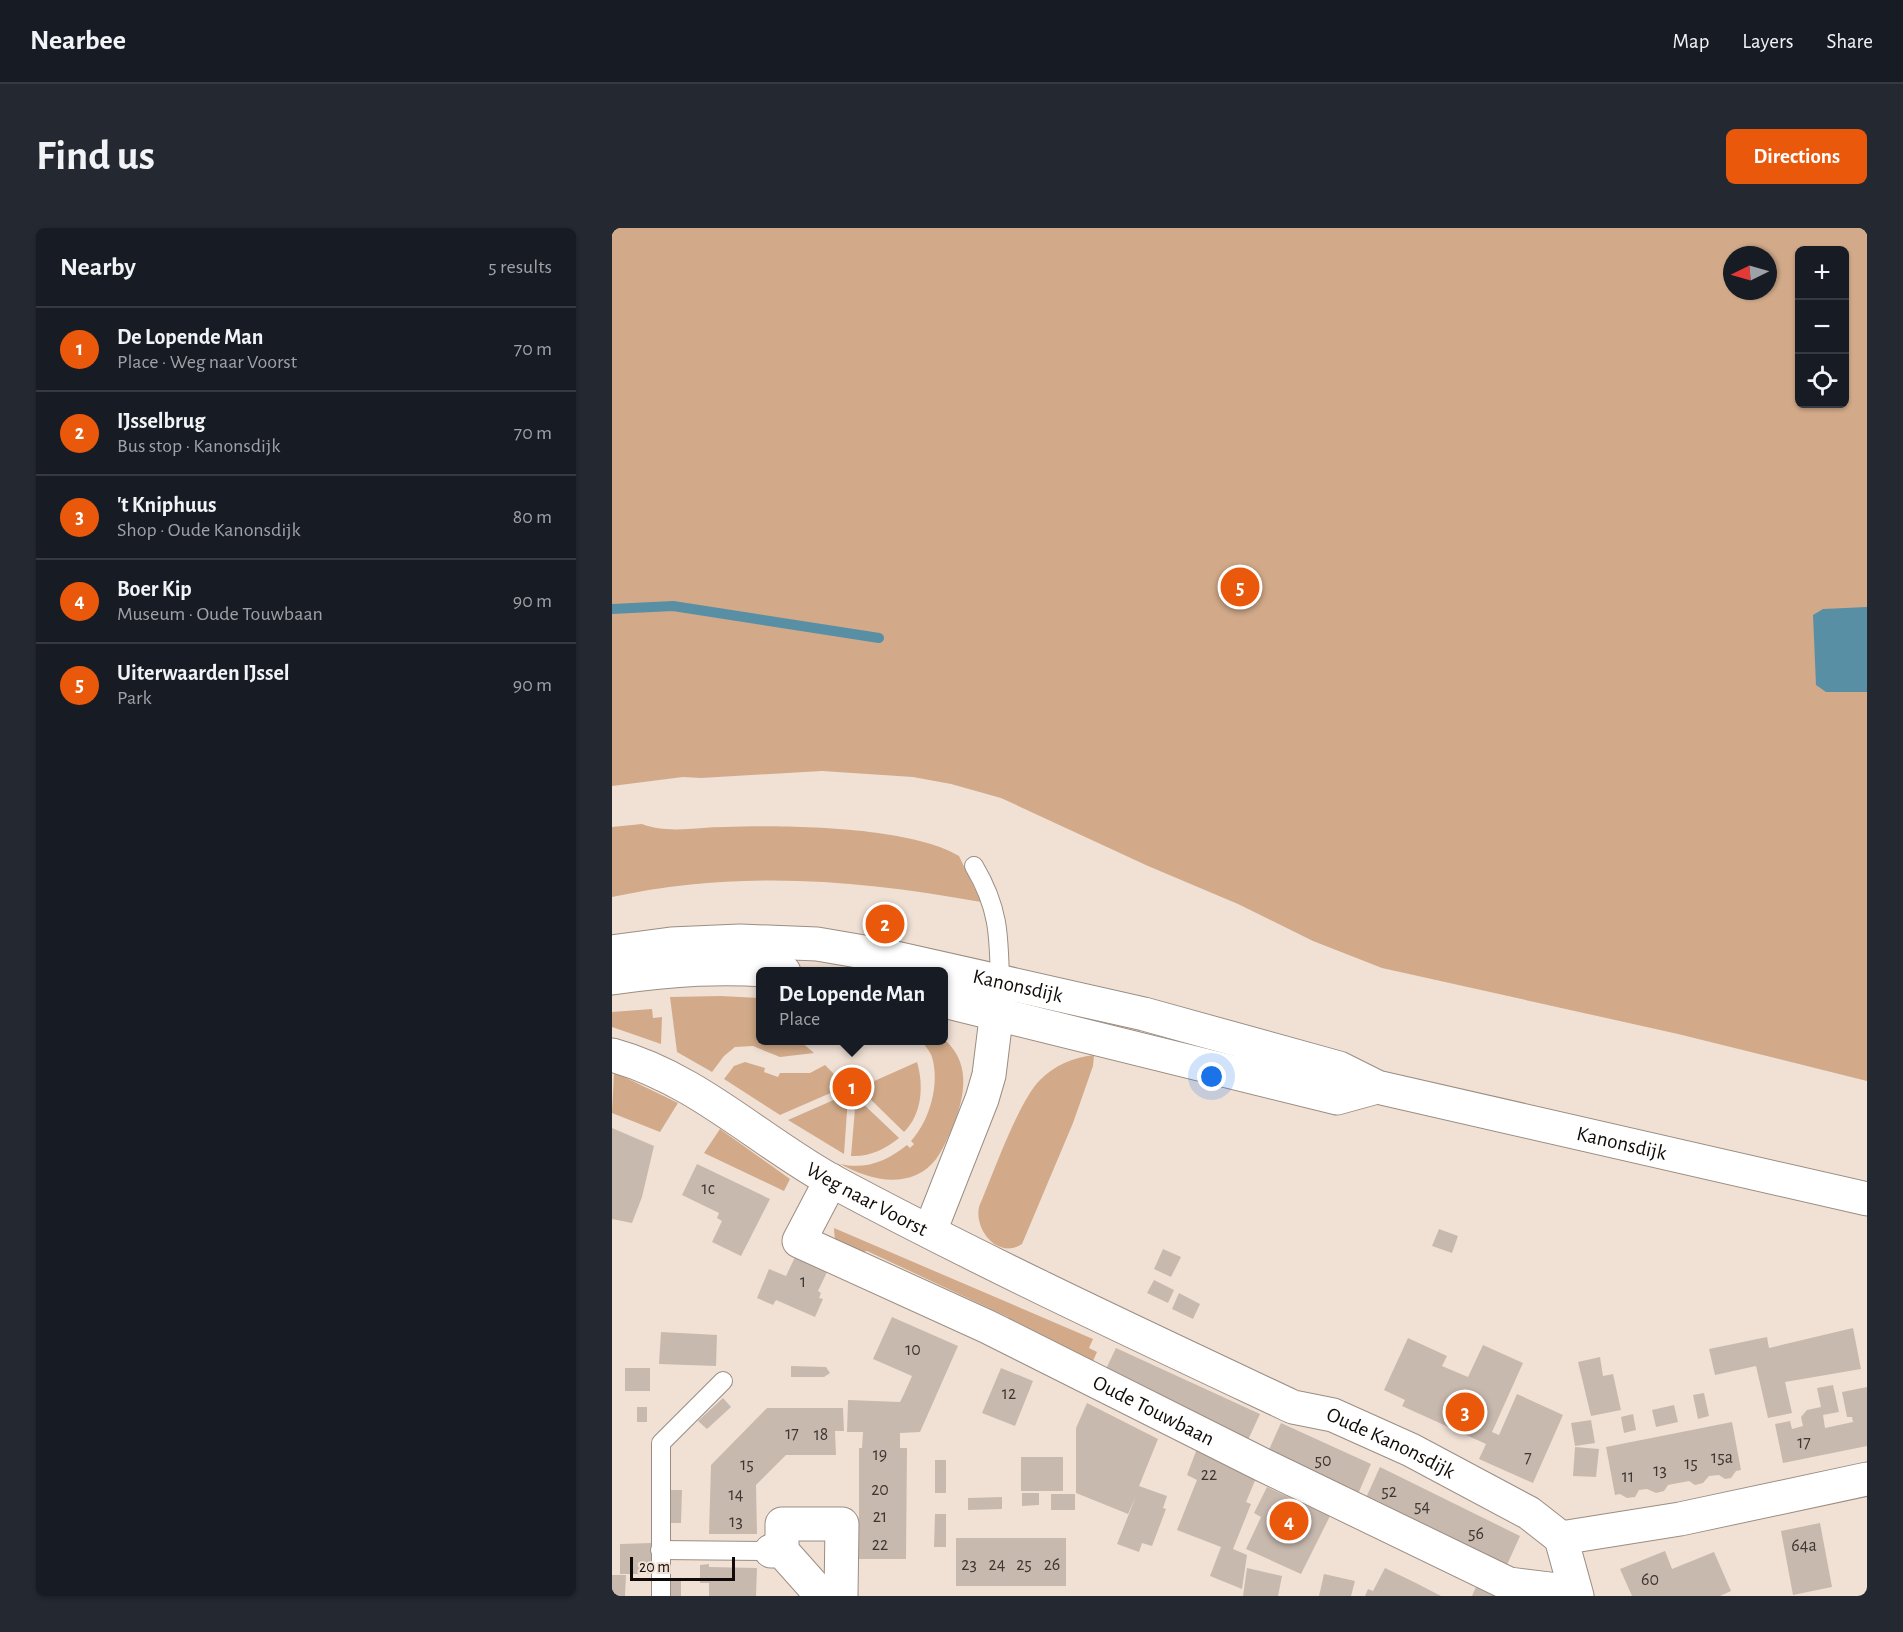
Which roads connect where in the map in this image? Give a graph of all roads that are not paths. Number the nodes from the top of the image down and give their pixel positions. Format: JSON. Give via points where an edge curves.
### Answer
{"nodes":[{"id":1,"x":974,"y":866,"type":"dead end"},
{"id":2,"x":612,"y":952,"type":"edge"},
{"id":3,"x":916,"y":967,"type":"edge"},
{"id":4,"x":756,"y":969,"type":"edge"},
{"id":5,"x":612,"y":978,"type":"edge"},
{"id":6,"x":948,"y":979,"type":"edge"},
{"id":7,"x":998,"y":998,"type":"junction"},
{"id":8,"x":948,"y":1001,"type":"edge"},
{"id":9,"x":612,"y":1055,"type":"edge"},
{"id":10,"x":831,"y":1180,"type":"junction"},
{"id":11,"x":1867,"y":1199,"type":"edge"},
{"id":12,"x":930,"y":1231,"type":"junction"},
{"id":13,"x":723,"y":1381,"type":"dead end"},
{"id":14,"x":1867,"y":1479,"type":"edge"},
{"id":15,"x":1561,"y":1538,"type":"junction"},
{"id":16,"x":660,"y":1550,"type":"junction"},
{"id":17,"x":776,"y":1551,"type":"junction"},
{"id":18,"x":1575,"y":1594,"type":"edge"},
{"id":19,"x":661,"y":1596,"type":"edge"},
{"id":20,"x":822,"y":1596,"type":"edge"},
{"id":21,"x":841,"y":1596,"type":"edge"}],
"edges":[{"from":1,"to":7,"type":"lane","via":[[999,925]]},
{"from":2,"to":3,"type":"street","name":"Kanonsdijk","via":[[740,941],[817,944],[887,956]]},
{"from":4,"to":5,"type":"street","via":[[674,969]]},
{"from":6,"to":7,"type":"street","name":"Kanonsdijk"},
{"from":7,"to":8,"type":"street","name":"Kanonsdijk"},
{"from":7,"to":11,"type":"street","name":"Kanonsdijk","via":[[1144,1014],[1339,1068],[1377,1087]]},
{"from":7,"to":12,"type":"street","name":"Weg naar Voorst","via":[[989,1075],[982,1099]]},
{"from":9,"to":10,"type":"street","name":"Weg naar Voorst","via":[[662,1073]]},
{"from":10,"to":12,"type":"street","name":"Weg naar Voorst"},
{"from":10,"to":18,"type":"street","name":"Oude Touwbaan","via":[[799,1240],[988,1327],[1509,1584]]},
{"from":12,"to":15,"type":"street","name":"Oude Kanonsdijk","via":[[1293,1407],[1333,1415],[1412,1450],[1530,1513]]},
{"from":13,"to":16,"type":"lane","via":[[661,1443]]},
{"from":14,"to":15,"type":"street","via":[[1680,1519]]},
{"from":15,"to":18,"type":"street"},
{"from":16,"to":17,"type":"lane"},
{"from":16,"to":19,"type":"lane"},
{"from":17,"to":20,"type":"street"},
{"from":17,"to":21,"type":"street","via":[[782,1524],[842,1524]]}]}
